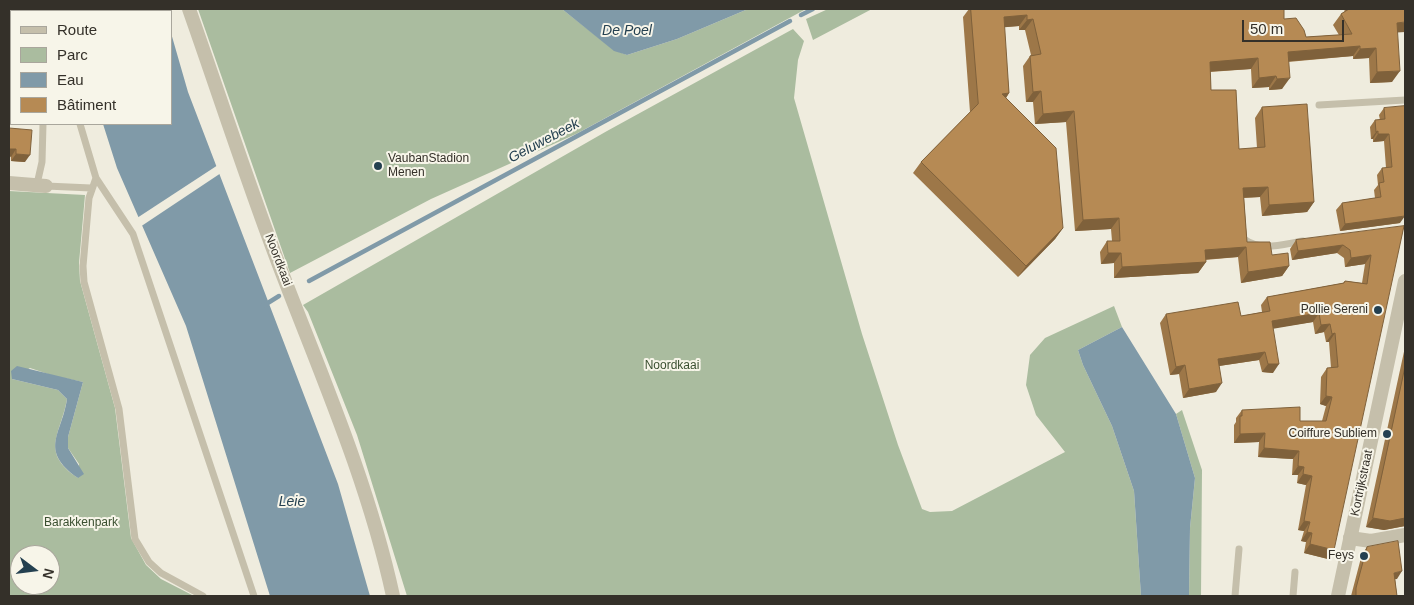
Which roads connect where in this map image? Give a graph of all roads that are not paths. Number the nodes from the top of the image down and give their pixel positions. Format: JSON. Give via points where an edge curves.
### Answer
{"nodes":[{"id":1,"x":189,"y":9,"type":"edge"},
{"id":2,"x":1405,"y":100,"type":"edge"},
{"id":3,"x":1319,"y":105,"type":"dead end"},
{"id":4,"x":43,"y":125,"type":"edge"},
{"id":5,"x":80,"y":125,"type":"edge"},
{"id":6,"x":96,"y":178,"type":"junction"},
{"id":7,"x":9,"y":182,"type":"edge"},
{"id":8,"x":42,"y":185,"type":"junction"},
{"id":9,"x":91,"y":188,"type":"junction"},
{"id":10,"x":1244,"y":239,"type":"edge"},
{"id":11,"x":1310,"y":240,"type":"edge"},
{"id":12,"x":1405,"y":281,"type":"edge"},
{"id":13,"x":1405,"y":535,"type":"edge"},
{"id":14,"x":1350,"y":538,"type":"junction"},
{"id":15,"x":1239,"y":549,"type":"dead end"},
{"id":16,"x":1295,"y":572,"type":"dead end"},
{"id":17,"x":203,"y":596,"type":"edge"},
{"id":18,"x":254,"y":596,"type":"edge"},
{"id":19,"x":394,"y":596,"type":"edge"},
{"id":20,"x":1235,"y":596,"type":"edge"},
{"id":21,"x":1293,"y":596,"type":"edge"},
{"id":22,"x":1338,"y":596,"type":"edge"}],
"edges":[{"from":1,"to":19,"type":"street","name":"Noordkaai","via":[[284,276],[362,480]]},
{"from":2,"to":3,"type":"lane"},
{"from":4,"to":8,"type":"lane"},
{"from":5,"to":6,"type":"lane"},
{"from":6,"to":9,"type":"lane"},
{"from":6,"to":18,"type":"lane","via":[[133,234]]},
{"from":7,"to":8,"type":"street"},
{"from":8,"to":9,"type":"lane"},
{"from":9,"to":17,"type":"lane","via":[[84,282],[119,409],[135,539],[149,562],[161,573]]},
{"from":10,"to":11,"type":"lane","via":[[1263,247]]},
{"from":12,"to":14,"type":"street","name":"Kortrijkstraat"},
{"from":13,"to":14,"type":"street","via":[[1371,541]]},
{"from":14,"to":22,"type":"street","name":"Kortrijkstraat"},
{"from":15,"to":20,"type":"lane"},
{"from":16,"to":21,"type":"lane"}]}
